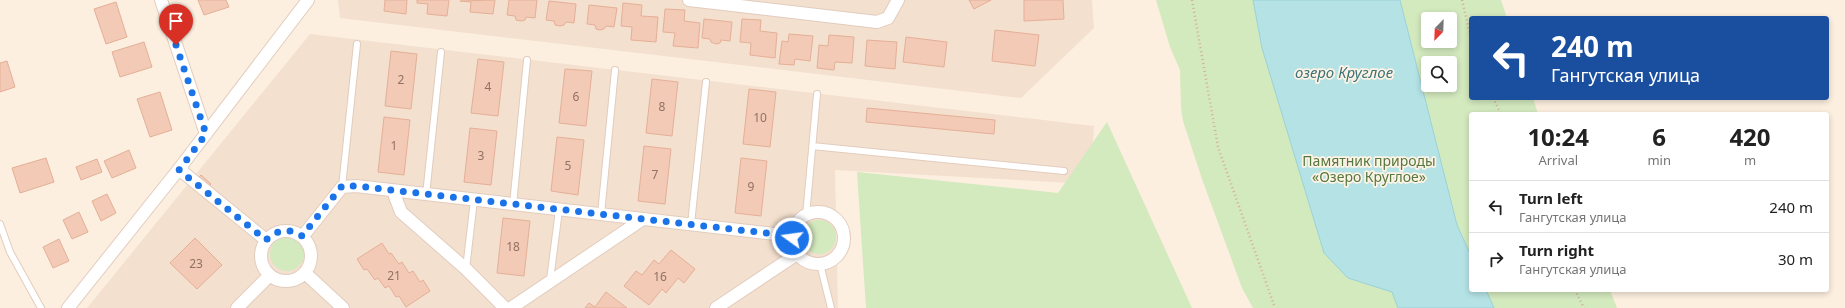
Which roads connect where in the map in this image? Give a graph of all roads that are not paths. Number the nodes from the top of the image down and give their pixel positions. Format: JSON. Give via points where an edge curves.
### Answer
{"nodes":[{"id":1,"x":161,"y":0,"type":"edge"},
{"id":2,"x":308,"y":0,"type":"edge"},
{"id":3,"x":688,"y":0,"type":"edge"},
{"id":4,"x":898,"y":0,"type":"edge"},
{"id":5,"x":357,"y":44,"type":"dead end"},
{"id":6,"x":441,"y":52,"type":"dead end"},
{"id":7,"x":527,"y":60,"type":"dead end"},
{"id":8,"x":615,"y":70,"type":"dead end"},
{"id":9,"x":706,"y":82,"type":"dead end"},
{"id":10,"x":817,"y":94,"type":"dead end"},
{"id":11,"x":206,"y":134,"type":"junction"},
{"id":12,"x":812,"y":146,"type":"junction"},
{"id":13,"x":179,"y":170,"type":"junction"},
{"id":14,"x":1064,"y":171,"type":"dead end"},
{"id":15,"x":342,"y":186,"type":"junction"},
{"id":16,"x":393,"y":191,"type":"junction"},
{"id":17,"x":426,"y":195,"type":"junction"},
{"id":18,"x":474,"y":200,"type":"junction"},
{"id":19,"x":513,"y":205,"type":"junction"},
{"id":20,"x":559,"y":210,"type":"junction"},
{"id":21,"x":601,"y":214,"type":"junction"},
{"id":22,"x":806,"y":216,"type":"junction"},
{"id":23,"x":643,"y":219,"type":"junction"},
{"id":24,"x":0,"y":224,"type":"edge"},
{"id":25,"x":691,"y":224,"type":"junction"},
{"id":26,"x":302,"y":236,"type":"junction"},
{"id":27,"x":792,"y":236,"type":"junction"},
{"id":28,"x":266,"y":240,"type":"junction"},
{"id":29,"x":798,"y":254,"type":"junction"},
{"id":30,"x":820,"y":264,"type":"junction"},
{"id":31,"x":466,"y":269,"type":"junction"},
{"id":32,"x":305,"y":273,"type":"junction"},
{"id":33,"x":270,"y":275,"type":"junction"},
{"id":34,"x":550,"y":282,"type":"junction"},
{"id":35,"x":41,"y":308,"type":"edge"},
{"id":36,"x":68,"y":308,"type":"edge"},
{"id":37,"x":237,"y":308,"type":"edge"},
{"id":38,"x":343,"y":308,"type":"edge"},
{"id":39,"x":504,"y":308,"type":"edge"},
{"id":40,"x":512,"y":308,"type":"edge"},
{"id":41,"x":716,"y":308,"type":"edge"},
{"id":42,"x":831,"y":308,"type":"edge"}],
"edges":[{"from":1,"to":11,"type":"street"},
{"from":2,"to":11,"type":"street"},
{"from":3,"to":4,"type":"street","via":[[877,22],[888,18]]},
{"from":5,"to":15,"type":"lane"},
{"from":6,"to":17,"type":"lane"},
{"from":7,"to":19,"type":"lane"},
{"from":8,"to":21,"type":"lane"},
{"from":9,"to":25,"type":"lane"},
{"from":10,"to":12,"type":"lane"},
{"from":11,"to":13,"type":"street"},
{"from":12,"to":14,"type":"lane"},
{"from":12,"to":22,"type":"lane"},
{"from":13,"to":28,"type":"street"},
{"from":13,"to":36,"type":"street"},
{"from":15,"to":16,"type":"street"},
{"from":15,"to":26,"type":"street"},
{"from":16,"to":17,"type":"street"},
{"from":16,"to":31,"type":"street","via":[[402,212]]},
{"from":17,"to":18,"type":"street"},
{"from":18,"to":19,"type":"street"},
{"from":18,"to":31,"type":"lane"},
{"from":19,"to":20,"type":"street"},
{"from":20,"to":21,"type":"street"},
{"from":20,"to":34,"type":"lane"},
{"from":21,"to":23,"type":"street"},
{"from":22,"to":27,"type":"street","via":[[797,222]]},
{"from":22,"to":30,"type":"street","via":[[820,212],[828,215],[835,219],[843,234],[842,246],[835,257]]},
{"from":23,"to":25,"type":"street"},
{"from":23,"to":34,"type":"street"},
{"from":24,"to":35,"type":"lane","via":[[10,252]]},
{"from":25,"to":27,"type":"street"},
{"from":26,"to":28,"type":"street","via":[[296,232],[280,231]]},
{"from":26,"to":32,"type":"street","via":[[311,250],[312,258]]},
{"from":27,"to":29,"type":"street"},
{"from":28,"to":33,"type":"street","via":[[262,248],[262,265]]},
{"from":29,"to":30,"type":"street","via":[[804,260]]},
{"from":29,"to":41,"type":"street"},
{"from":30,"to":42,"type":"lane"},
{"from":31,"to":39,"type":"street"},
{"from":32,"to":33,"type":"street","via":[[290,281],[281,281]]},
{"from":32,"to":38,"type":"street"},
{"from":33,"to":37,"type":"street"},
{"from":34,"to":40,"type":"street"}]}
